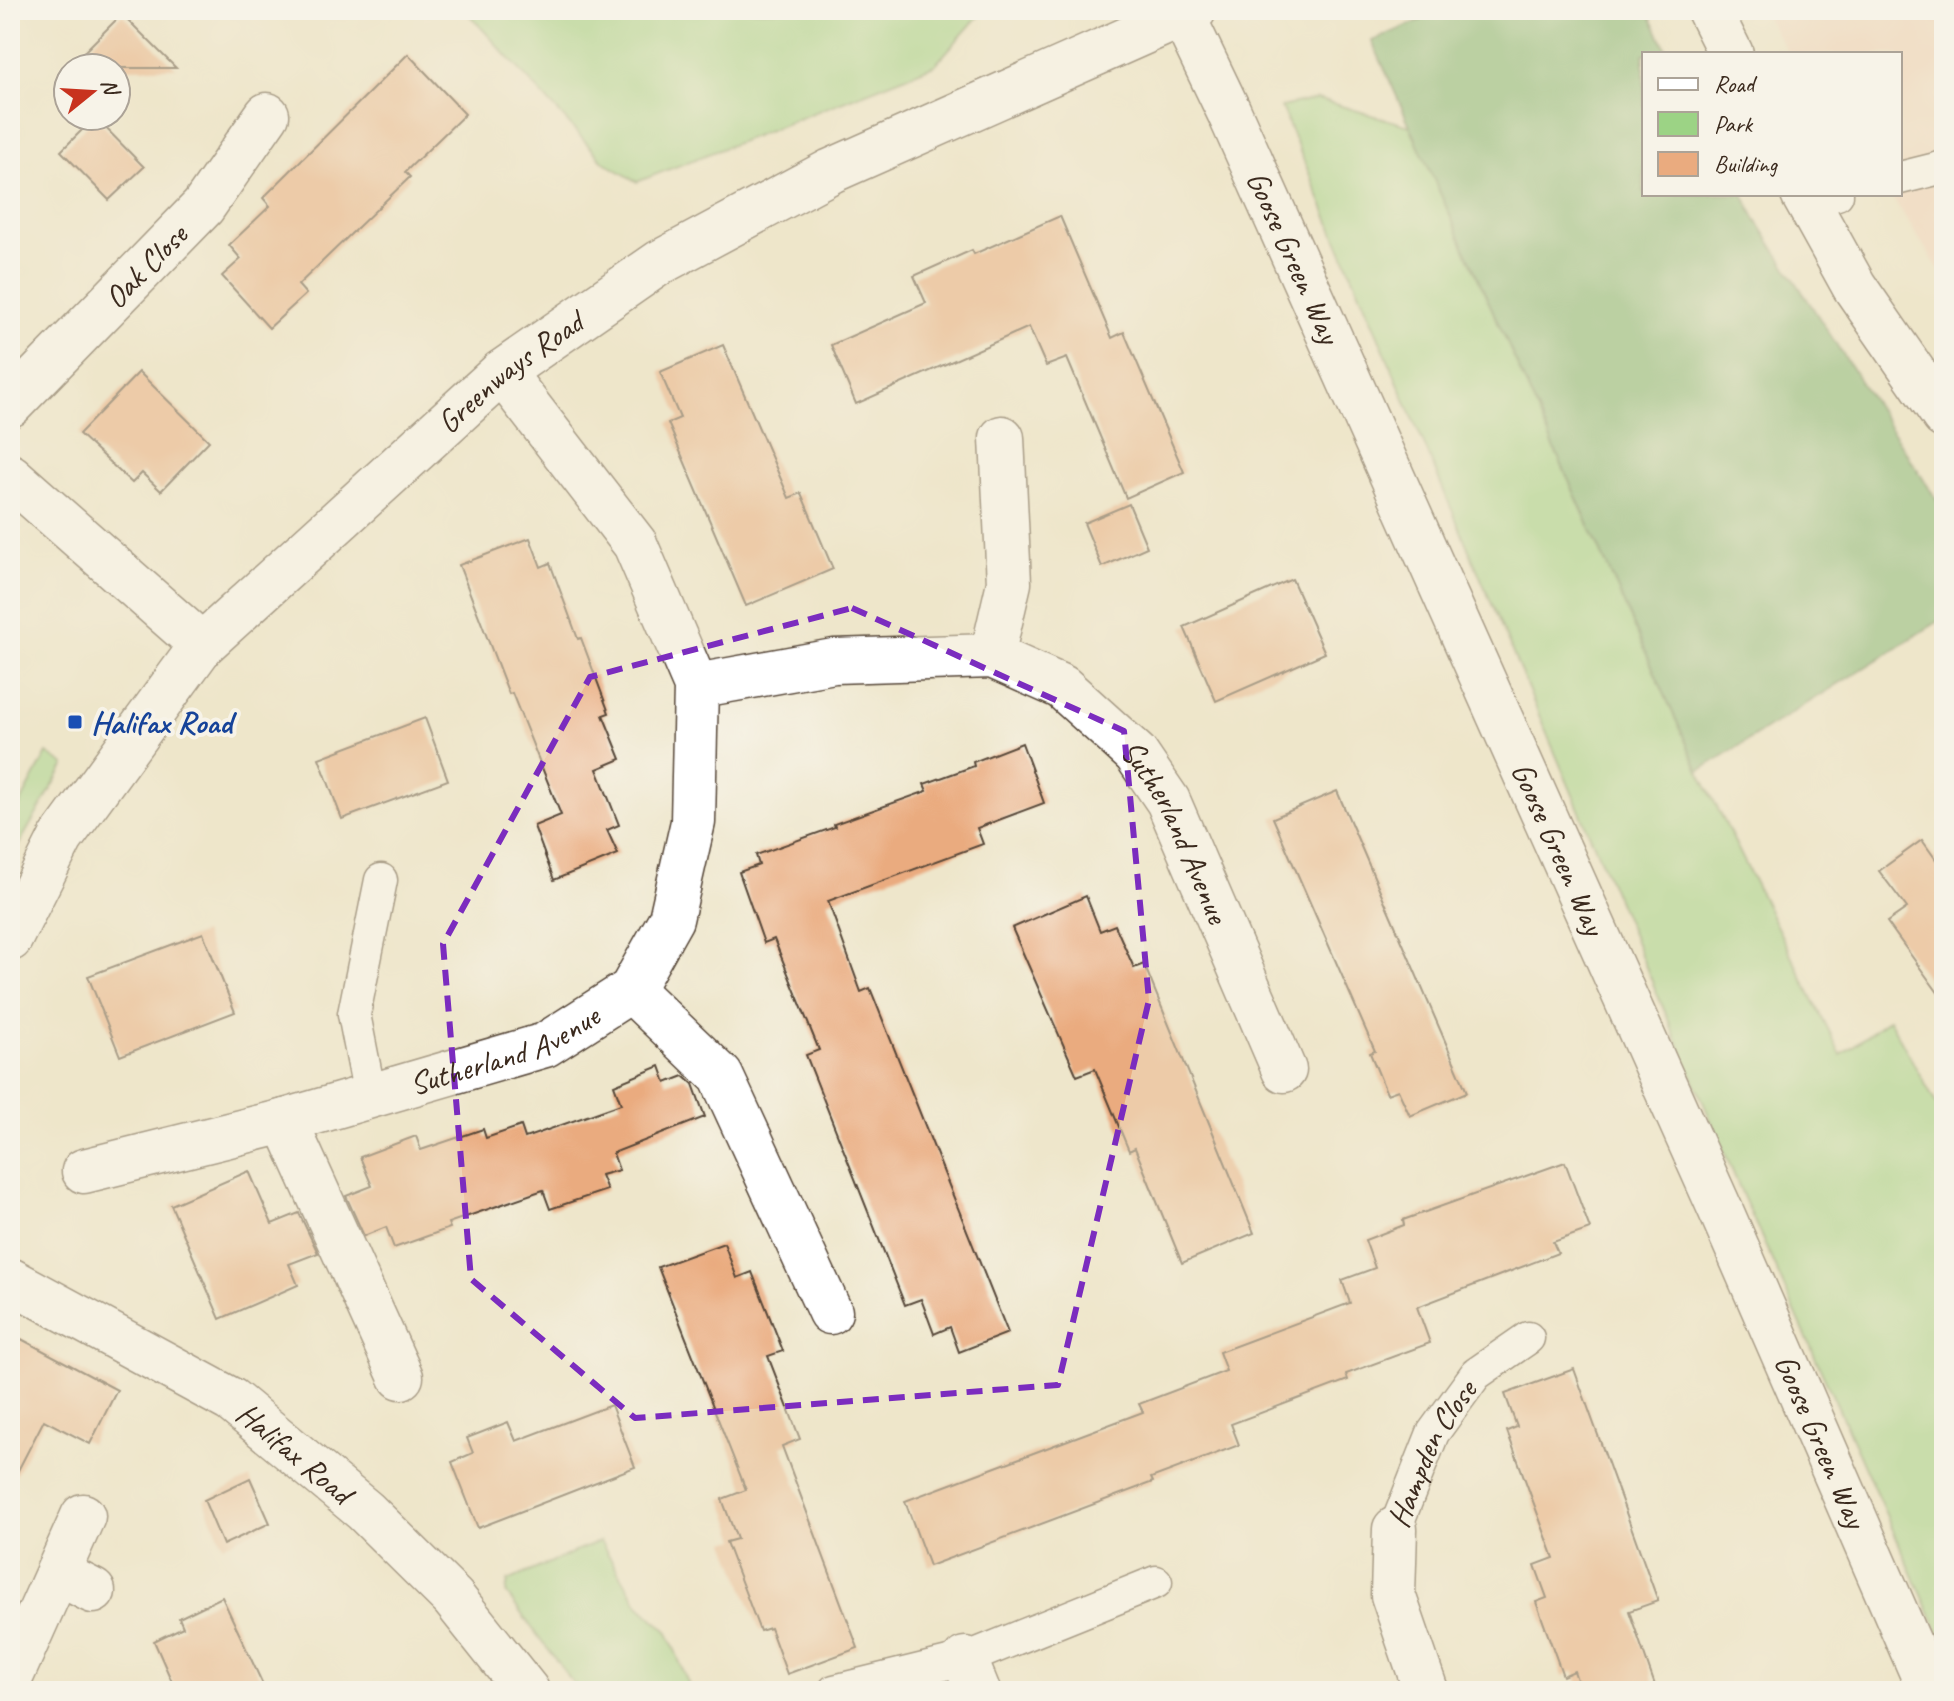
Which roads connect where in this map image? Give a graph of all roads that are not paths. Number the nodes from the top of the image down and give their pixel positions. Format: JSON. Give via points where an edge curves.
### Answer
{"nodes":[{"id":1,"x":1709,"y":10,"type":"edge"},
{"id":2,"x":1185,"y":12,"type":"edge"},
{"id":3,"x":1730,"y":52,"type":"edge"},
{"id":4,"x":267,"y":115,"type":"dead end"},
{"id":5,"x":1944,"y":167,"type":"edge"},
{"id":6,"x":1902,"y":178,"type":"edge"},
{"id":7,"x":1816,"y":197,"type":"edge"},
{"id":8,"x":502,"y":372,"type":"junction"},
{"id":9,"x":10,"y":405,"type":"edge"},
{"id":10,"x":1944,"y":416,"type":"edge"},
{"id":11,"x":1002,"y":438,"type":"dead end"},
{"id":12,"x":10,"y":476,"type":"edge"},
{"id":13,"x":202,"y":645,"type":"junction"},
{"id":14,"x":992,"y":656,"type":"junction"},
{"id":15,"x":696,"y":686,"type":"junction"},
{"id":16,"x":381,"y":880,"type":"dead end"},
{"id":17,"x":10,"y":939,"type":"edge"},
{"id":18,"x":631,"y":990,"type":"junction"},
{"id":19,"x":1284,"y":1070,"type":"dead end"},
{"id":20,"x":370,"y":1096,"type":"junction"},
{"id":21,"x":285,"y":1121,"type":"junction"},
{"id":22,"x":84,"y":1171,"type":"dead end"},
{"id":23,"x":10,"y":1280,"type":"edge"},
{"id":24,"x":830,"y":1312,"type":"dead end"},
{"id":25,"x":1528,"y":1338,"type":"dead end"},
{"id":26,"x":401,"y":1377,"type":"dead end"},
{"id":27,"x":83,"y":1516,"type":"dead end"},
{"id":28,"x":1395,"y":1529,"type":"joint"},
{"id":29,"x":1156,"y":1582,"type":"dead end"},
{"id":30,"x":972,"y":1675,"type":"edge"},
{"id":31,"x":10,"y":1679,"type":"edge"},
{"id":32,"x":527,"y":1691,"type":"edge"},
{"id":33,"x":834,"y":1691,"type":"edge"},
{"id":34,"x":1426,"y":1691,"type":"edge"},
{"id":35,"x":1930,"y":1691,"type":"edge"}],
"edges":[{"from":1,"to":3,"type":"street"},
{"from":2,"to":8,"type":"street","name":"Greenways Road","via":[[831,171],[659,263]]},
{"from":2,"to":35,"type":"street","name":"Goose Green Way","via":[[1709,1182]]},
{"from":4,"to":9,"type":"street","name":"Oak Close","via":[[203,207]]},
{"from":5,"to":6,"type":"lane"},
{"from":7,"to":10,"type":"street","via":[[1854,286]]},
{"from":8,"to":13,"type":"street","name":"Greenways Road"},
{"from":8,"to":15,"type":"street","name":"Sutherland Avenue","via":[[635,544]]},
{"from":11,"to":14,"type":"street","via":[[1009,583]]},
{"from":12,"to":13,"type":"street"},
{"from":13,"to":17,"type":"street","name":"Greenways Road","via":[[61,838]]},
{"from":14,"to":15,"type":"street","name":"Sutherland Avenue","via":[[834,661]]},
{"from":14,"to":19,"type":"street","name":"Sutherland Avenue","via":[[1062,687],[1136,754],[1168,801]]},
{"from":15,"to":18,"type":"street","name":"Sutherland Avenue","via":[[693,822],[671,919]]},
{"from":16,"to":20,"type":"lane","name":"Sutherland Avenue","via":[[354,1014]]},
{"from":18,"to":20,"type":"street","name":"Sutherland Avenue","via":[[545,1045]]},
{"from":18,"to":24,"type":"street","name":"Sutherland Avenue","via":[[721,1076]]},
{"from":20,"to":21,"type":"street","name":"Sutherland Avenue"},
{"from":21,"to":22,"type":"street","name":"Sutherland Avenue"},
{"from":21,"to":26,"type":"street"},
{"from":23,"to":32,"type":"street","name":"Halifax Road","via":[[231,1400],[365,1511],[453,1598]]},
{"from":25,"to":28,"type":"lane","name":"Hampden Close","via":[[1476,1374],[1433,1433]]},
{"from":27,"to":31,"type":"street","via":[[76,1582]]},
{"from":28,"to":34,"type":"street","name":"Hampden Close","via":[[1393,1595]]},
{"from":29,"to":30,"type":"lane"},
{"from":30,"to":33,"type":"lane"}]}
